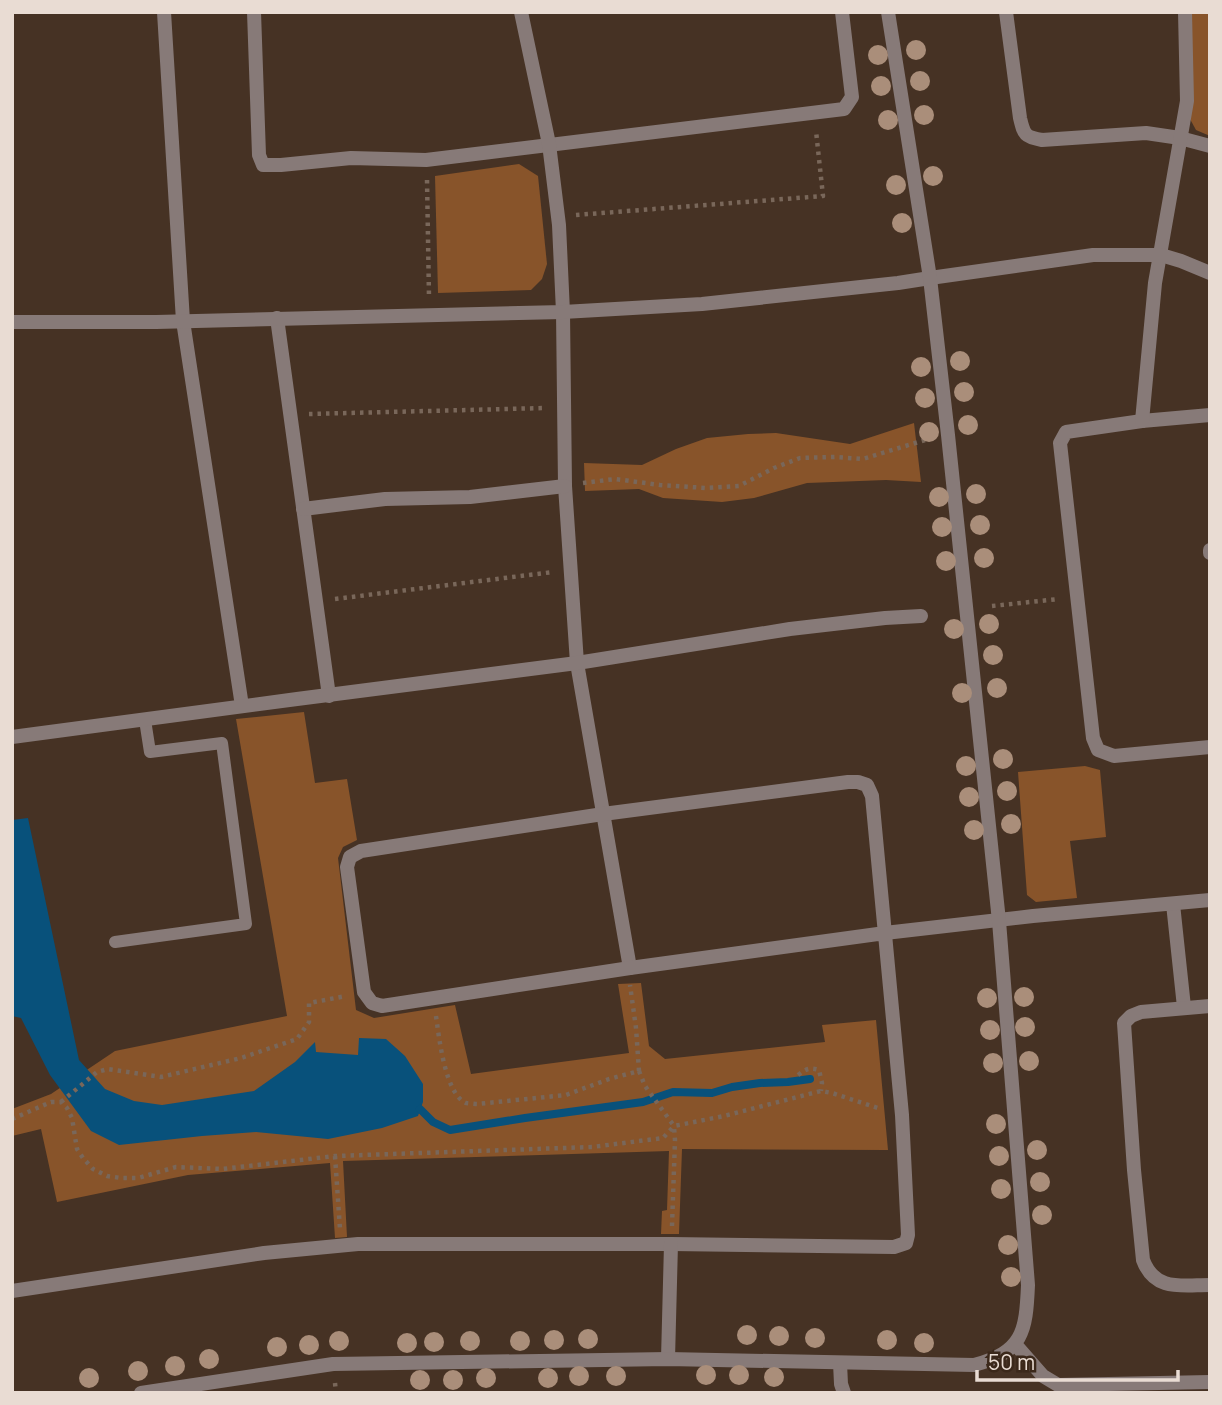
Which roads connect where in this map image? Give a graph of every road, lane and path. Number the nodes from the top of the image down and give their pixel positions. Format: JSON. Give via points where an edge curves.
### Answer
{"nodes":[{"id":1,"x":164,"y":12,"type":"edge"},
{"id":2,"x":254,"y":12,"type":"edge"},
{"id":3,"x":521,"y":12,"type":"edge"},
{"id":4,"x":842,"y":12,"type":"edge"},
{"id":5,"x":888,"y":12,"type":"edge"},
{"id":6,"x":1006,"y":12,"type":"edge"},
{"id":7,"x":1185,"y":12,"type":"edge"},
{"id":8,"x":815,"y":113,"type":"junction"},
{"id":9,"x":1180,"y":138,"type":"junction"},
{"id":10,"x":550,"y":144,"type":"junction"},
{"id":11,"x":1210,"y":146,"type":"edge"},
{"id":12,"x":426,"y":160,"type":"junction"},
{"id":13,"x":575,"y":215,"type":"dead end"},
{"id":14,"x":1161,"y":256,"type":"junction"},
{"id":15,"x":1210,"y":272,"type":"edge"},
{"id":16,"x":930,"y":278,"type":"junction"},
{"id":17,"x":429,"y":298,"type":"dead end"},
{"id":18,"x":563,"y":312,"type":"junction"},
{"id":19,"x":277,"y":318,"type":"junction"},
{"id":20,"x":183,"y":321,"type":"junction"},
{"id":21,"x":12,"y":322,"type":"edge"},
{"id":22,"x":564,"y":407,"type":"junction"},
{"id":23,"x":289,"y":414,"type":"junction"},
{"id":24,"x":1210,"y":415,"type":"edge"},
{"id":25,"x":1142,"y":421,"type":"junction"},
{"id":26,"x":925,"y":440,"type":"dead end"},
{"id":27,"x":565,"y":485,"type":"junction"},
{"id":28,"x":303,"y":509,"type":"junction"},
{"id":29,"x":571,"y":570,"type":"junction"},
{"id":30,"x":1077,"y":597,"type":"junction"},
{"id":31,"x":316,"y":601,"type":"junction"},
{"id":32,"x":992,"y":606,"type":"dead end"},
{"id":33,"x":921,"y":616,"type":"dead end"},
{"id":34,"x":577,"y":663,"type":"junction"},
{"id":35,"x":329,"y":695,"type":"junction"},
{"id":36,"x":242,"y":706,"type":"junction"},
{"id":37,"x":145,"y":720,"type":"junction"},
{"id":38,"x":12,"y":737,"type":"edge"},
{"id":39,"x":1210,"y":747,"type":"edge"},
{"id":40,"x":603,"y":814,"type":"junction"},
{"id":41,"x":1210,"y":900,"type":"edge"},
{"id":42,"x":1173,"y":904,"type":"junction"},
{"id":43,"x":999,"y":921,"type":"junction"},
{"id":44,"x":885,"y":933,"type":"junction"},
{"id":45,"x":115,"y":942,"type":"dead end"},
{"id":46,"x":630,"y":968,"type":"junction"},
{"id":47,"x":364,"y":992,"type":"junction"},
{"id":48,"x":434,"y":998,"type":"junction"},
{"id":49,"x":1210,"y":1006,"type":"edge"},
{"id":50,"x":1184,"y":1007,"type":"junction"},
{"id":51,"x":639,"y":1071,"type":"junction"},
{"id":52,"x":799,"y":1075,"type":"dead end"},
{"id":53,"x":821,"y":1091,"type":"junction"},
{"id":54,"x":61,"y":1102,"type":"junction"},
{"id":55,"x":902,"y":1115,"type":"junction"},
{"id":56,"x":12,"y":1119,"type":"edge"},
{"id":57,"x":674,"y":1126,"type":"junction"},
{"id":58,"x":335,"y":1156,"type":"junction"},
{"id":59,"x":671,"y":1244,"type":"junction"},
{"id":60,"x":341,"y":1245,"type":"junction"},
{"id":61,"x":1210,"y":1285,"type":"edge"},
{"id":62,"x":12,"y":1291,"type":"edge"},
{"id":63,"x":1015,"y":1344,"type":"junction"},
{"id":64,"x":668,"y":1359,"type":"junction"},
{"id":65,"x":840,"y":1363,"type":"junction"},
{"id":66,"x":1210,"y":1382,"type":"edge"},
{"id":67,"x":1058,"y":1389,"type":"edge"},
{"id":68,"x":141,"y":1393,"type":"edge"},
{"id":69,"x":844,"y":1393,"type":"edge"}],
"edges":[{"from":1,"to":20,"type":"street"},
{"from":2,"to":12,"type":"street","via":[[263,165],[351,158]]},
{"from":3,"to":10,"type":"street"},
{"from":4,"to":8,"type":"street","via":[[852,97],[844,109]]},
{"from":5,"to":16,"type":"street"},
{"from":6,"to":9,"type":"street","via":[[1020,118],[1023,132],[1030,138],[1146,133]]},
{"from":7,"to":9,"type":"street","via":[[1187,101]]},
{"from":8,"to":10,"type":"street"},
{"from":8,"to":13,"type":"path","via":[[823,196]]},
{"from":9,"to":11,"type":"street"},
{"from":9,"to":14,"type":"street"},
{"from":10,"to":12,"type":"street"},
{"from":10,"to":18,"type":"street"},
{"from":12,"to":17,"type":"path"},
{"from":14,"to":15,"type":"street"},
{"from":14,"to":16,"type":"street","via":[[1093,255]]},
{"from":14,"to":25,"type":"street"},
{"from":16,"to":18,"type":"street","via":[[702,304]]},
{"from":16,"to":43,"type":"street"},
{"from":18,"to":19,"type":"street"},
{"from":18,"to":22,"type":"street"},
{"from":19,"to":20,"type":"street"},
{"from":19,"to":23,"type":"street"},
{"from":20,"to":21,"type":"street"},
{"from":20,"to":36,"type":"street"},
{"from":22,"to":23,"type":"path"},
{"from":22,"to":27,"type":"street"},
{"from":23,"to":28,"type":"street"},
{"from":24,"to":25,"type":"street"},
{"from":25,"to":30,"type":"street","via":[[1066,432],[1060,443]]},
{"from":26,"to":27,"type":"path","via":[[863,459],[800,458],[739,485],[706,488],[615,479]]},
{"from":27,"to":28,"type":"street"},
{"from":27,"to":29,"type":"street"},
{"from":28,"to":31,"type":"street"},
{"from":29,"to":31,"type":"path"},
{"from":29,"to":34,"type":"street"},
{"from":30,"to":32,"type":"path"},
{"from":30,"to":39,"type":"street","via":[[1098,750],[1114,756]]},
{"from":31,"to":35,"type":"street"},
{"from":33,"to":34,"type":"street","via":[[790,629]]},
{"from":34,"to":35,"type":"street"},
{"from":34,"to":40,"type":"street"},
{"from":35,"to":36,"type":"street"},
{"from":36,"to":37,"type":"street"},
{"from":37,"to":38,"type":"street"},
{"from":37,"to":45,"type":"lane","via":[[150,752],[222,743],[246,924]]},
{"from":40,"to":44,"type":"street","via":[[848,782],[867,785],[872,796]]},
{"from":40,"to":46,"type":"street"},
{"from":40,"to":47,"type":"street","via":[[361,851],[350,857],[347,867]]},
{"from":41,"to":42,"type":"street"},
{"from":42,"to":43,"type":"street"},
{"from":42,"to":50,"type":"street"},
{"from":43,"to":44,"type":"street"},
{"from":43,"to":63,"type":"street","via":[[1028,1285],[1024,1329]]},
{"from":44,"to":46,"type":"street"},
{"from":44,"to":55,"type":"street"},
{"from":46,"to":48,"type":"street"},
{"from":46,"to":51,"type":"path"},
{"from":47,"to":48,"type":"street","via":[[372,1003],[382,1006]]},
{"from":47,"to":54,"type":"path","via":[[309,1003],[309,1022],[297,1039],[162,1077],[108,1069],[97,1072]]},
{"from":48,"to":51,"type":"path","via":[[440,1046],[454,1094],[466,1103],[566,1096]]},
{"from":49,"to":50,"type":"street"},
{"from":50,"to":61,"type":"street","via":[[1141,1012],[1124,1023],[1134,1170],[1148,1273],[1171,1285]]},
{"from":51,"to":57,"type":"path"},
{"from":52,"to":53,"type":"path","via":[[806,1069],[819,1070]]},
{"from":53,"to":55,"type":"path"},
{"from":53,"to":57,"type":"path"},
{"from":54,"to":56,"type":"path"},
{"from":54,"to":58,"type":"path","via":[[72,1118],[77,1149],[93,1169],[107,1176],[138,1178],[176,1167],[222,1169]]},
{"from":55,"to":59,"type":"street","via":[[906,1243],[894,1247]]},
{"from":57,"to":58,"type":"path","via":[[663,1138],[592,1147]]},
{"from":57,"to":59,"type":"path"},
{"from":58,"to":60,"type":"path"},
{"from":59,"to":60,"type":"street"},
{"from":59,"to":64,"type":"street"},
{"from":60,"to":62,"type":"street"},
{"from":63,"to":65,"type":"street","via":[[994,1360],[974,1365]]},
{"from":63,"to":67,"type":"street"},
{"from":64,"to":65,"type":"street"},
{"from":64,"to":68,"type":"street","via":[[332,1364]]},
{"from":65,"to":69,"type":"street"},
{"from":66,"to":67,"type":"street"}]}
